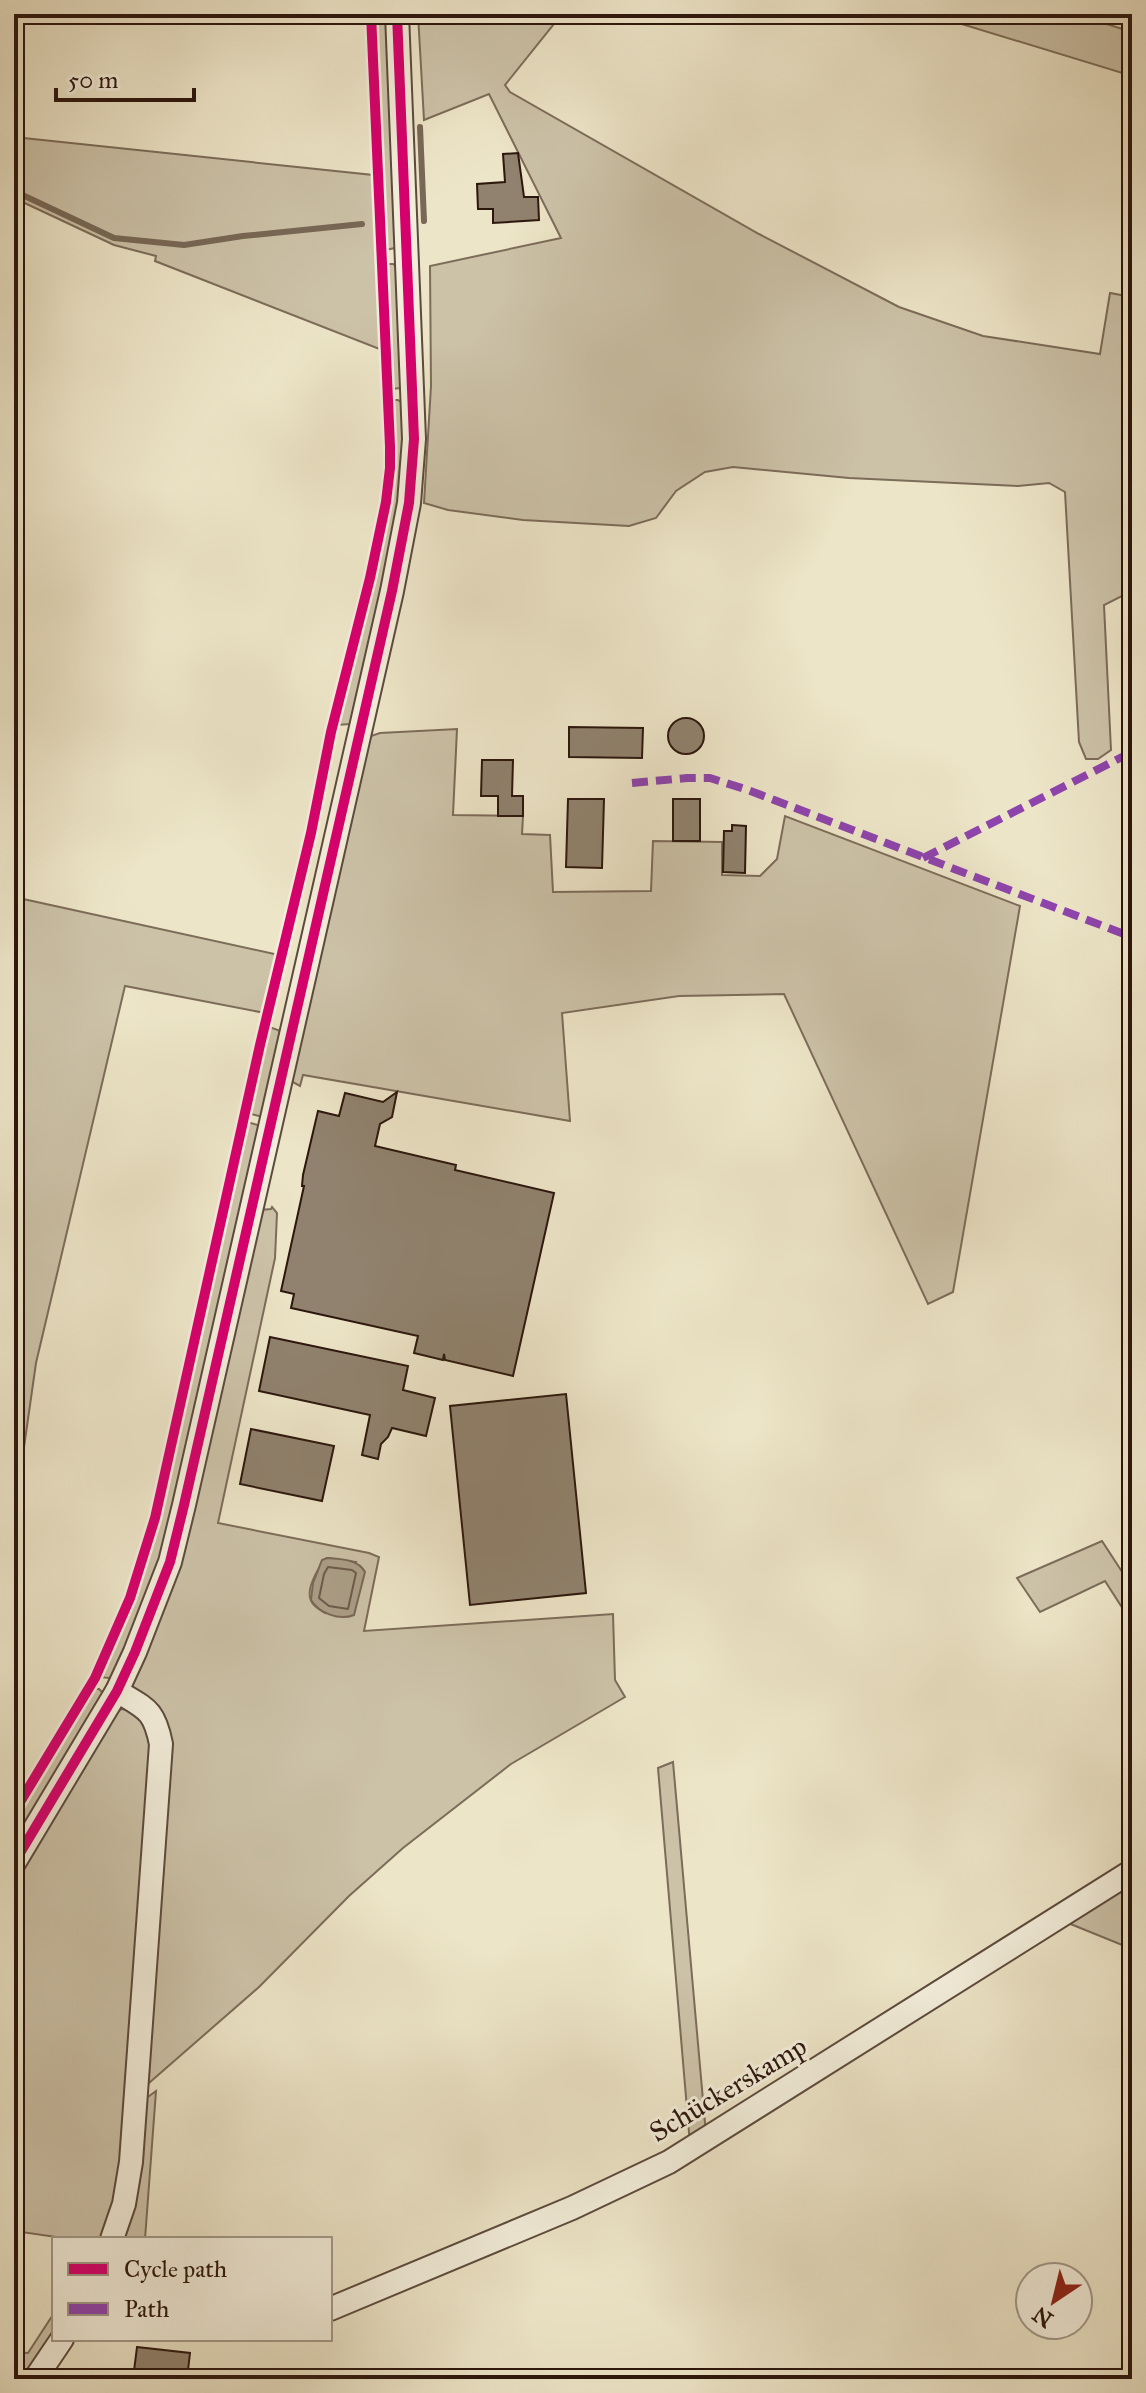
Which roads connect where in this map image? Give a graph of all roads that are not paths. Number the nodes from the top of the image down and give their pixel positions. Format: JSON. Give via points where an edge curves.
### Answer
{"nodes":[{"id":1,"x":397,"y":14,"type":"edge"},
{"id":2,"x":117,"y":1691,"type":"junction"},
{"id":3,"x":14,"y":1863,"type":"edge"},
{"id":4,"x":1132,"y":1871,"type":"edge"},
{"id":5,"x":113,"y":2237,"type":"edge"},
{"id":6,"x":332,"y":2308,"type":"edge"},
{"id":7,"x":61,"y":2341,"type":"edge"},
{"id":8,"x":35,"y":2379,"type":"edge"}],
"edges":[{"from":1,"to":2,"type":"street","via":[[414,439],[409,503],[170,1562]]},
{"from":2,"to":3,"type":"street"},
{"from":2,"to":5,"type":"street","via":[[148,1709],[161,1744],[131,2162]]},
{"from":4,"to":6,"type":"street","name":"Schückerskamp","via":[[669,2162]]},
{"from":7,"to":8,"type":"street"}]}
